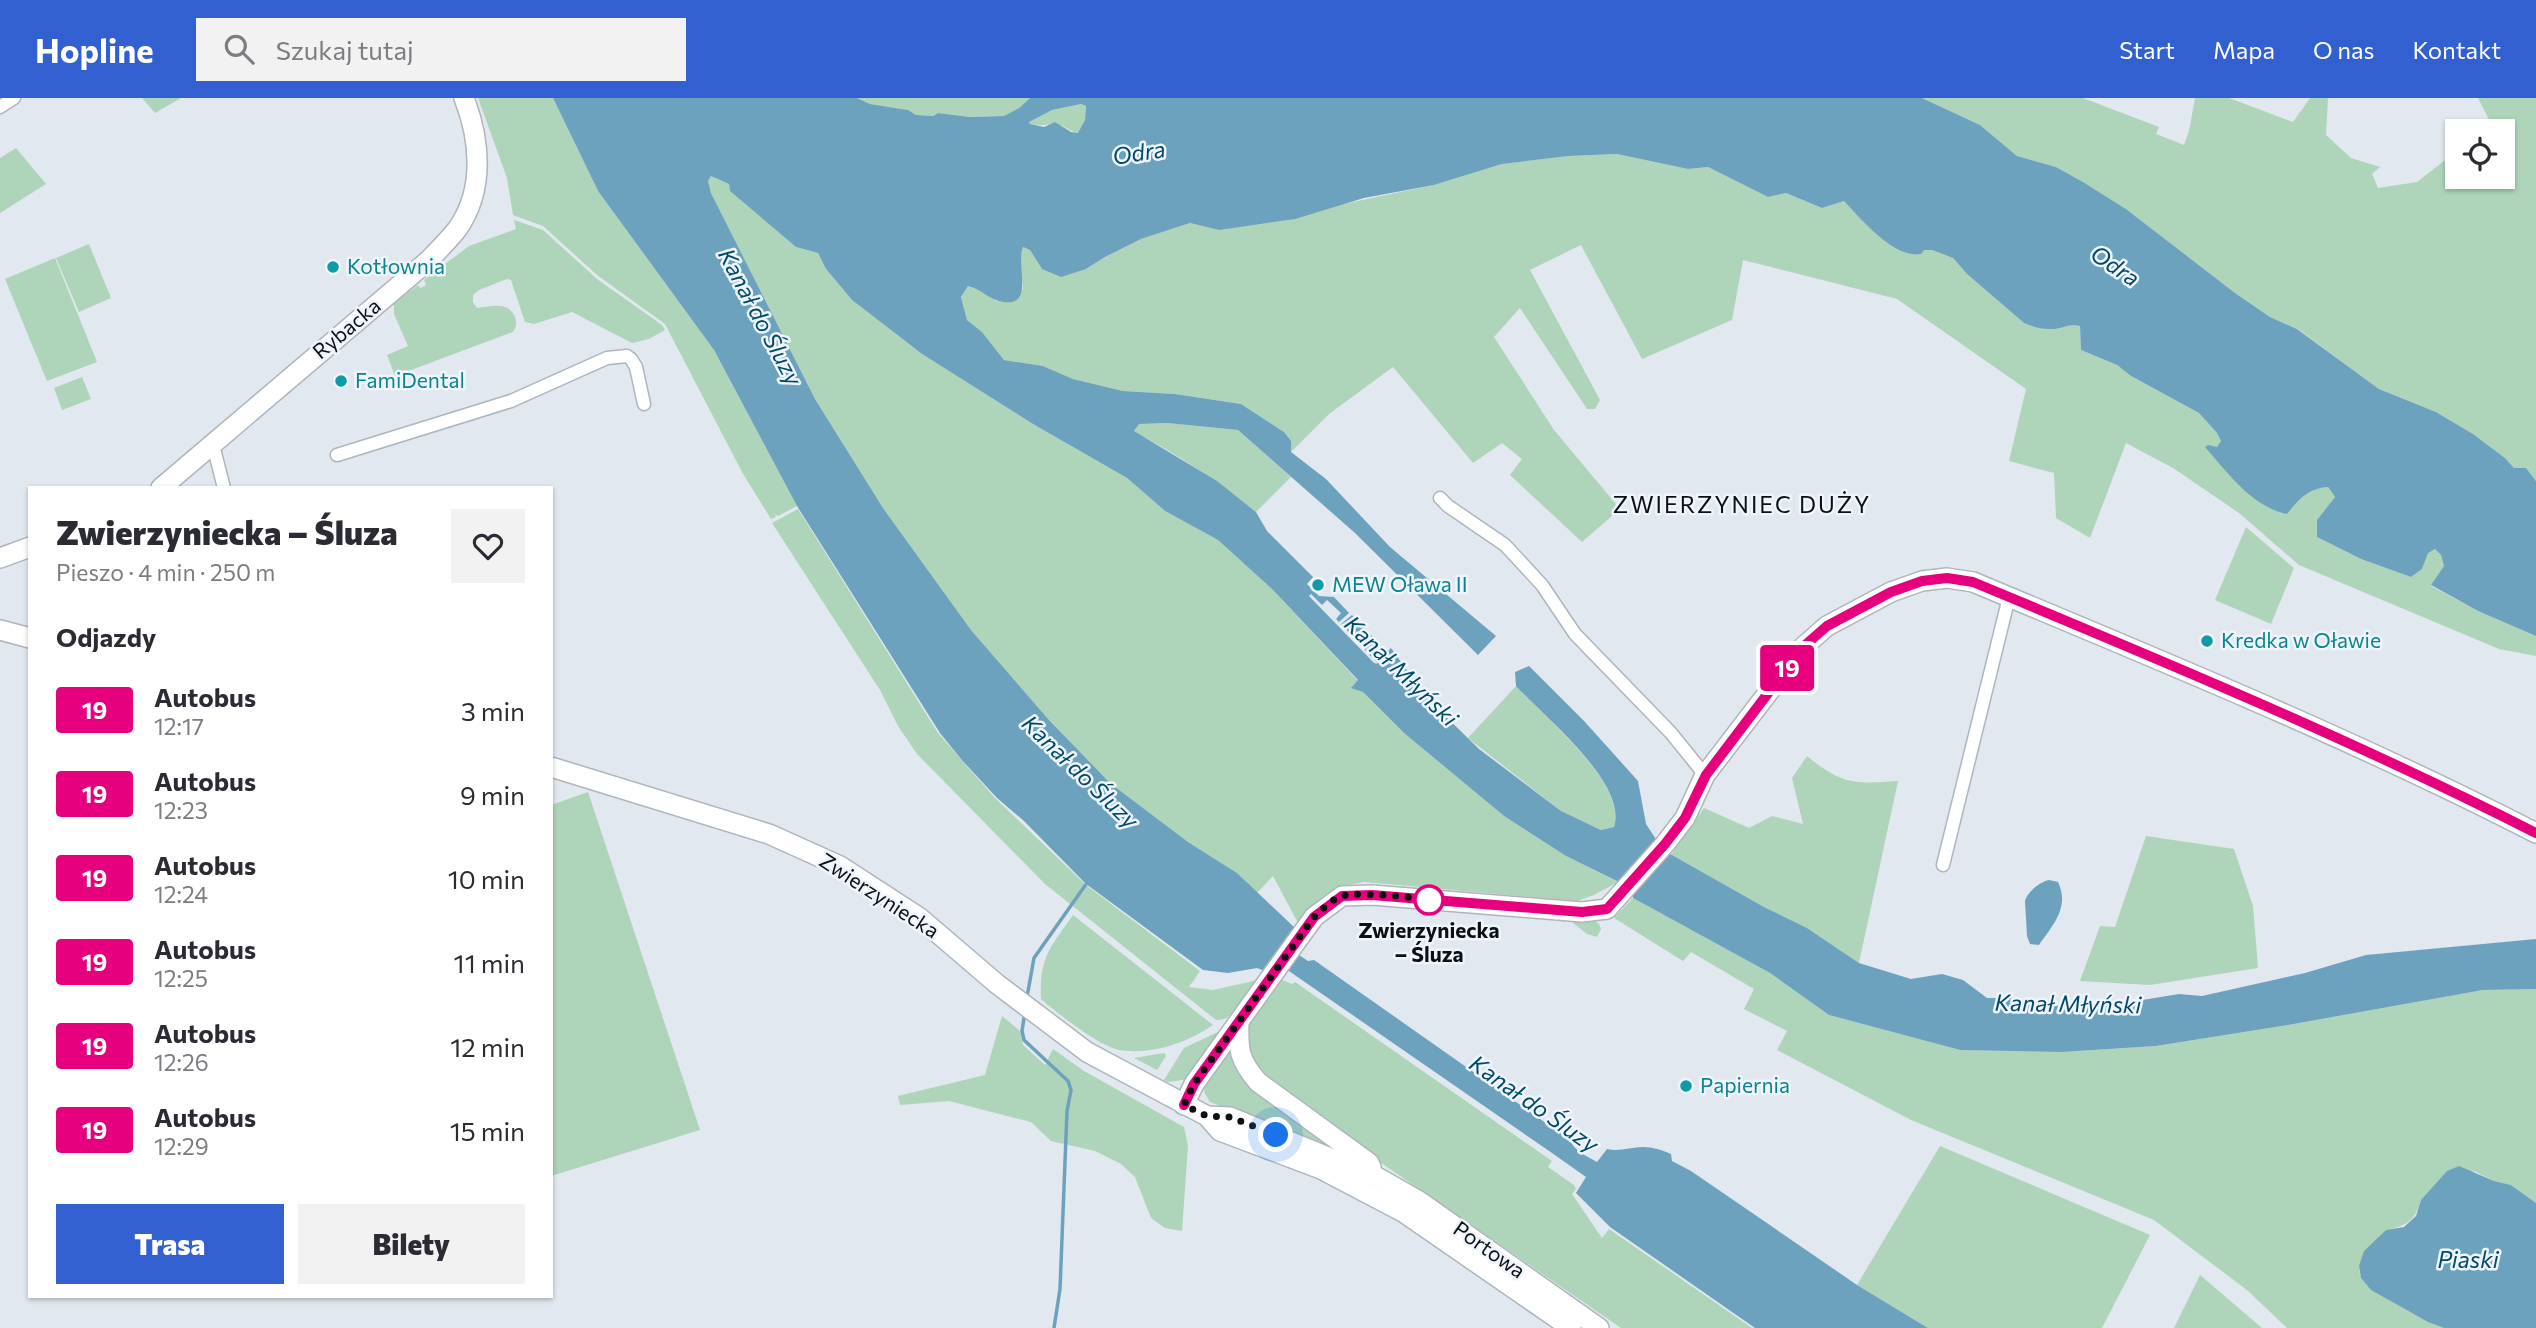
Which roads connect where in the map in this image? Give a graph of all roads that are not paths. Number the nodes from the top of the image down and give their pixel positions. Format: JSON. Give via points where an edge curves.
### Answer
{"nodes":[{"id":1,"x":14,"y":98,"type":"edge"},
{"id":2,"x":464,"y":98,"type":"edge"},
{"id":3,"x":0,"y":107,"type":"edge"},
{"id":4,"x":644,"y":404,"type":"dead end"},
{"id":5,"x":213,"y":445,"type":"junction"},
{"id":6,"x":337,"y":455,"type":"dead end"},
{"id":7,"x":163,"y":486,"type":"edge"},
{"id":8,"x":223,"y":486,"type":"edge"},
{"id":9,"x":1440,"y":498,"type":"dead end"},
{"id":10,"x":28,"y":548,"type":"edge"},
{"id":11,"x":0,"y":558,"type":"edge"},
{"id":12,"x":2009,"y":597,"type":"junction"},
{"id":13,"x":0,"y":630,"type":"edge"},
{"id":14,"x":25,"y":638,"type":"edge"},
{"id":15,"x":0,"y":639,"type":"edge"},
{"id":16,"x":553,"y":768,"type":"edge"},
{"id":17,"x":1706,"y":775,"type":"junction"},
{"id":18,"x":2536,"y":833,"type":"edge"},
{"id":19,"x":1944,"y":865,"type":"dead end"},
{"id":20,"x":1239,"y":1022,"type":"junction"},
{"id":21,"x":1184,"y":1105,"type":"junction"},
{"id":22,"x":1207,"y":1116,"type":"joint"},
{"id":23,"x":1373,"y":1185,"type":"junction"},
{"id":24,"x":1572,"y":1328,"type":"edge"},
{"id":25,"x":1599,"y":1328,"type":"edge"}],
"edges":[{"from":1,"to":3,"type":"street"},
{"from":2,"to":5,"type":"street","name":"Rybacka","via":[[475,132],[477,169],[468,211],[458,227],[429,260]]},
{"from":4,"to":6,"type":"street","via":[[631,359],[607,358],[511,401]]},
{"from":5,"to":7,"type":"street","name":"Rybacka"},
{"from":5,"to":8,"type":"street"},
{"from":9,"to":17,"type":"street","via":[[1505,545],[1542,585],[1575,634]]},
{"from":10,"to":11,"type":"street"},
{"from":12,"to":17,"type":"street","via":[[1973,582],[1947,578],[1922,581],[1854,610],[1803,647]]},
{"from":12,"to":18,"type":"street","via":[[2406,768]]},
{"from":12,"to":19,"type":"street"},
{"from":13,"to":14,"type":"street"},
{"from":14,"to":15,"type":"street"},
{"from":16,"to":21,"type":"street","name":"Zwierzyniecka","via":[[769,834],[840,866],[919,918],[1087,1052]]},
{"from":17,"to":20,"type":"street","via":[[1685,818],[1607,909],[1582,912],[1342,896],[1314,917]]},
{"from":20,"to":21,"type":"street"},
{"from":20,"to":23,"type":"street","via":[[1238,1047],[1246,1068],[1258,1082],[1369,1163]]},
{"from":21,"to":22,"type":"street","name":"Zwierzyniecka"},
{"from":22,"to":23,"type":"street","name":"Portowa","via":[[1220,1131]]},
{"from":23,"to":24,"type":"street","name":"Portowa","via":[[1435,1234]]},
{"from":23,"to":25,"type":"street","name":"Portowa","via":[[1419,1201]]}]}
